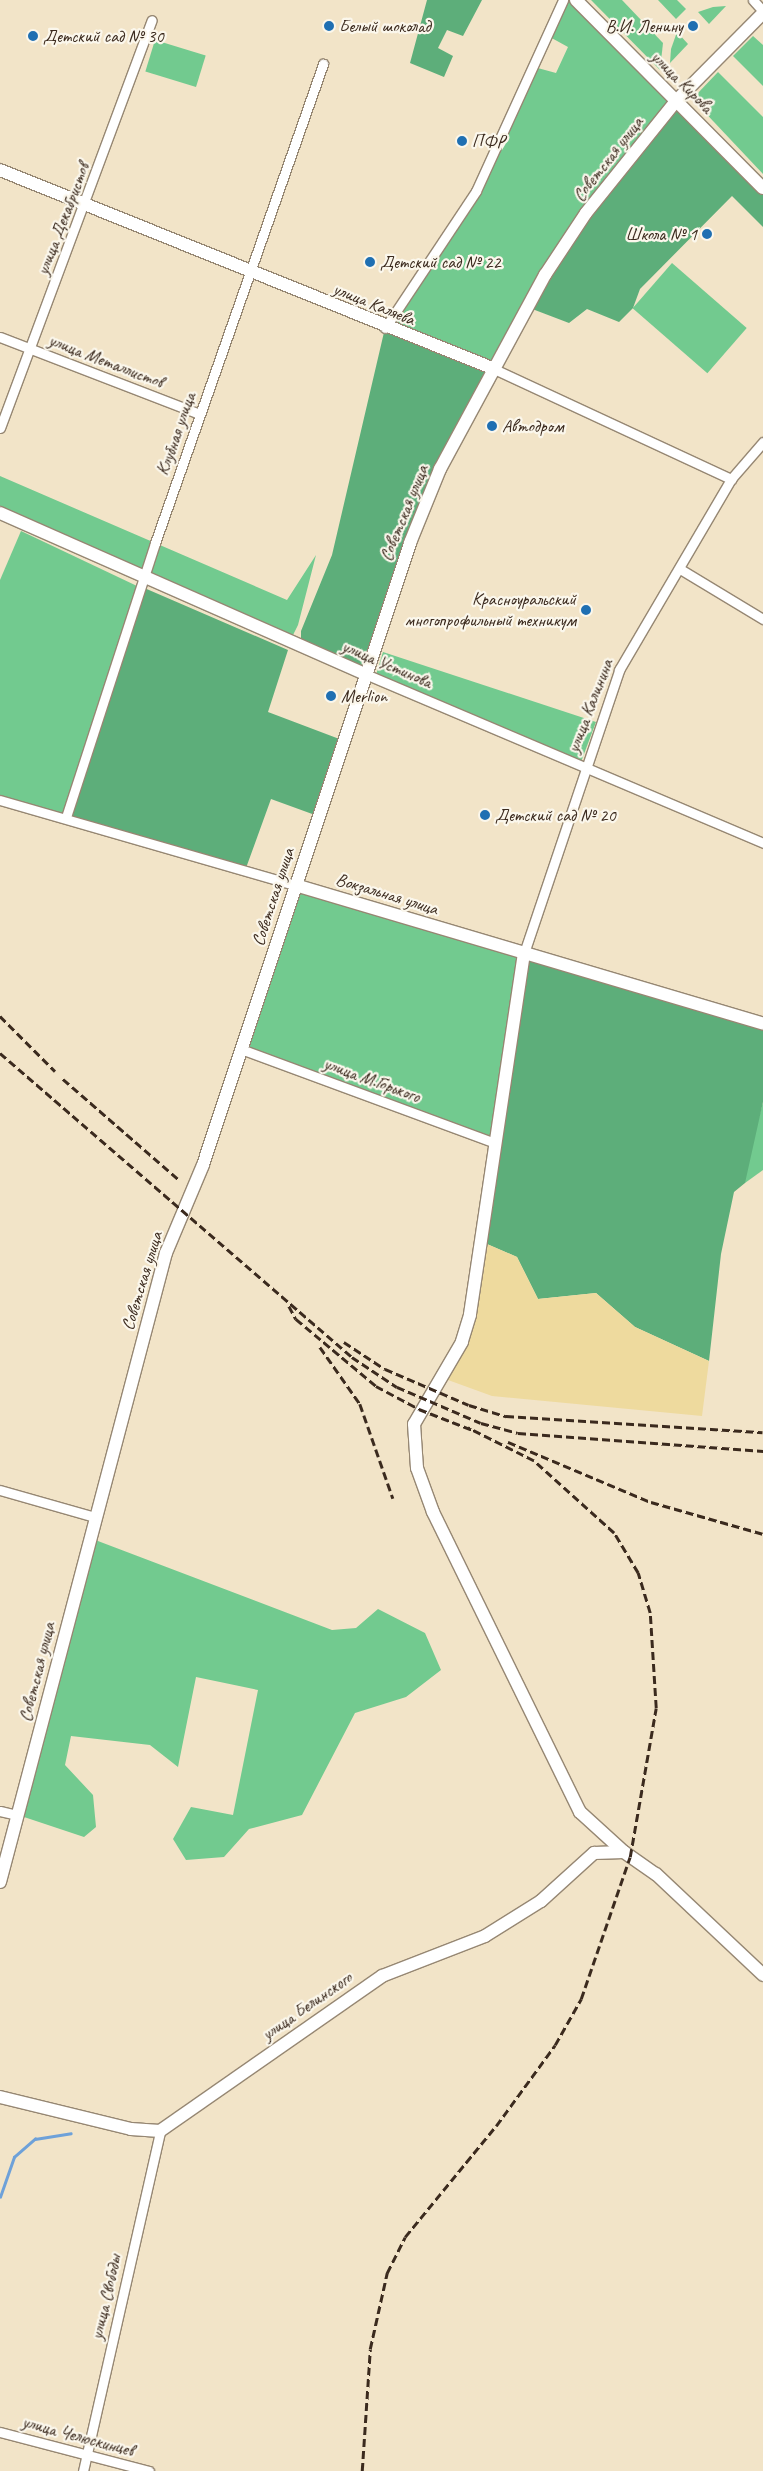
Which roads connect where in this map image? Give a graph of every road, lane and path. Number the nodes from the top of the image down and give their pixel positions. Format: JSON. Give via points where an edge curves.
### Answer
{"nodes":[{"id":1,"x":563,"y":0,"type":"edge"},
{"id":2,"x":576,"y":0,"type":"edge"},
{"id":3,"x":753,"y":0,"type":"edge"},
{"id":4,"x":763,"y":12,"type":"edge"},
{"id":5,"x":152,"y":20,"type":"dead end"},
{"id":6,"x":323,"y":64,"type":"dead end"},
{"id":7,"x":676,"y":101,"type":"junction"},
{"id":8,"x":0,"y":170,"type":"edge"},
{"id":9,"x":763,"y":188,"type":"edge"},
{"id":10,"x":86,"y":208,"type":"junction"},
{"id":11,"x":250,"y":273,"type":"junction"},
{"id":12,"x":385,"y":328,"type":"junction"},
{"id":13,"x":0,"y":337,"type":"edge"},
{"id":14,"x":30,"y":349,"type":"junction"},
{"id":15,"x":492,"y":368,"type":"junction"},
{"id":16,"x":200,"y":414,"type":"junction"},
{"id":17,"x":0,"y":428,"type":"edge"},
{"id":18,"x":763,"y":442,"type":"edge"},
{"id":19,"x":731,"y":479,"type":"junction"},
{"id":20,"x":0,"y":513,"type":"edge"},
{"id":21,"x":680,"y":569,"type":"junction"},
{"id":22,"x":144,"y":577,"type":"junction"},
{"id":23,"x":763,"y":619,"type":"edge"},
{"id":24,"x":363,"y":674,"type":"junction"},
{"id":25,"x":584,"y":767,"type":"junction"},
{"id":26,"x":0,"y":800,"type":"edge"},
{"id":27,"x":66,"y":817,"type":"junction"},
{"id":28,"x":763,"y":843,"type":"edge"},
{"id":29,"x":295,"y":885,"type":"junction"},
{"id":30,"x":524,"y":953,"type":"junction"},
{"id":31,"x":763,"y":1024,"type":"edge"},
{"id":32,"x":240,"y":1049,"type":"junction"},
{"id":33,"x":493,"y":1142,"type":"junction"},
{"id":34,"x":0,"y":1490,"type":"edge"},
{"id":35,"x":95,"y":1517,"type":"junction"},
{"id":36,"x":0,"y":1810,"type":"edge"},
{"id":37,"x":18,"y":1815,"type":"junction"},
{"id":38,"x":624,"y":1852,"type":"junction"},
{"id":39,"x":0,"y":1882,"type":"edge"},
{"id":40,"x":763,"y":1975,"type":"edge"},
{"id":41,"x":0,"y":2097,"type":"edge"},
{"id":42,"x":160,"y":2131,"type":"junction"},
{"id":43,"x":0,"y":2432,"type":"edge"},
{"id":44,"x":87,"y":2454,"type":"junction"},
{"id":45,"x":83,"y":2471,"type":"edge"},
{"id":46,"x":149,"y":2471,"type":"edge"}],
"edges":[{"from":1,"to":12,"type":"street","via":[[476,191]]},
{"from":2,"to":7,"type":"street","name":"улица Кирова"},
{"from":3,"to":4,"type":"street"},
{"from":4,"to":7,"type":"street","name":"Советская улица"},
{"from":5,"to":10,"type":"street","name":"улица Декабристов"},
{"from":6,"to":11,"type":"street","name":"Клубная улица"},
{"from":7,"to":9,"type":"street","name":"улица Кирова"},
{"from":7,"to":15,"type":"street","name":"Советская улица","via":[[586,213]]},
{"from":8,"to":10,"type":"street","name":"улица Каляева"},
{"from":10,"to":11,"type":"street","name":"улица Каляева"},
{"from":10,"to":14,"type":"street","name":"улица Декабристов"},
{"from":11,"to":12,"type":"street","name":"улица Каляева"},
{"from":11,"to":16,"type":"street","name":"Клубная улица"},
{"from":12,"to":15,"type":"street","name":"улица Каляева"},
{"from":13,"to":14,"type":"street","name":"улица Металлистов"},
{"from":14,"to":16,"type":"street","name":"улица Металлистов"},
{"from":14,"to":17,"type":"street","name":"улица Декабристов"},
{"from":15,"to":19,"type":"street","name":"улица Каляева"},
{"from":15,"to":24,"type":"street","name":"Советская улица","via":[[440,469]]},
{"from":16,"to":22,"type":"street","name":"Клубная улица"},
{"from":18,"to":19,"type":"street","name":"улица Калинина"},
{"from":19,"to":21,"type":"street","name":"улица Калинина"},
{"from":20,"to":22,"type":"street","name":"улица Устинова"},
{"from":21,"to":23,"type":"street"},
{"from":21,"to":25,"type":"street","name":"улица Калинина","via":[[619,670]]},
{"from":22,"to":24,"type":"street","name":"улица Устинова"},
{"from":22,"to":27,"type":"street","name":"Клубная улица"},
{"from":24,"to":25,"type":"street","name":"улица Устинова"},
{"from":24,"to":29,"type":"street","name":"Советская улица"},
{"from":25,"to":28,"type":"street","name":"улица Устинова"},
{"from":25,"to":30,"type":"street","name":"улица Калинина"},
{"from":26,"to":27,"type":"street","name":"Вокзальная улица"},
{"from":27,"to":29,"type":"street","name":"Вокзальная улица"},
{"from":29,"to":30,"type":"street","name":"Вокзальная улица"},
{"from":29,"to":32,"type":"street","name":"Советская улица"},
{"from":30,"to":31,"type":"street","name":"Вокзальная улица"},
{"from":30,"to":33,"type":"street"},
{"from":32,"to":33,"type":"street","name":"улица М.Горького"},
{"from":32,"to":35,"type":"street","name":"Советская улица","via":[[203,1165],[166,1253]]},
{"from":33,"to":38,"type":"street","via":[[466,1328],[444,1376],[419,1409],[414,1451],[433,1512],[491,1623],[565,1788],[580,1812]]},
{"from":34,"to":35,"type":"street"},
{"from":35,"to":37,"type":"street","name":"Советская улица"},
{"from":36,"to":37,"type":"street"},
{"from":37,"to":39,"type":"street","name":"Советская улица"},
{"from":38,"to":40,"type":"street","via":[[656,1874]]},
{"from":38,"to":42,"type":"street","name":"улица Белинского","via":[[594,1853],[541,1900],[485,1936],[382,1976]]},
{"from":41,"to":42,"type":"street","via":[[131,2129]]},
{"from":42,"to":44,"type":"street","name":"улица Свободы"},
{"from":43,"to":44,"type":"street","name":"улица Челюскинцев"},
{"from":44,"to":45,"type":"street","name":"улица Свободы"},
{"from":44,"to":46,"type":"street","name":"улица Челюскинцев"}]}
